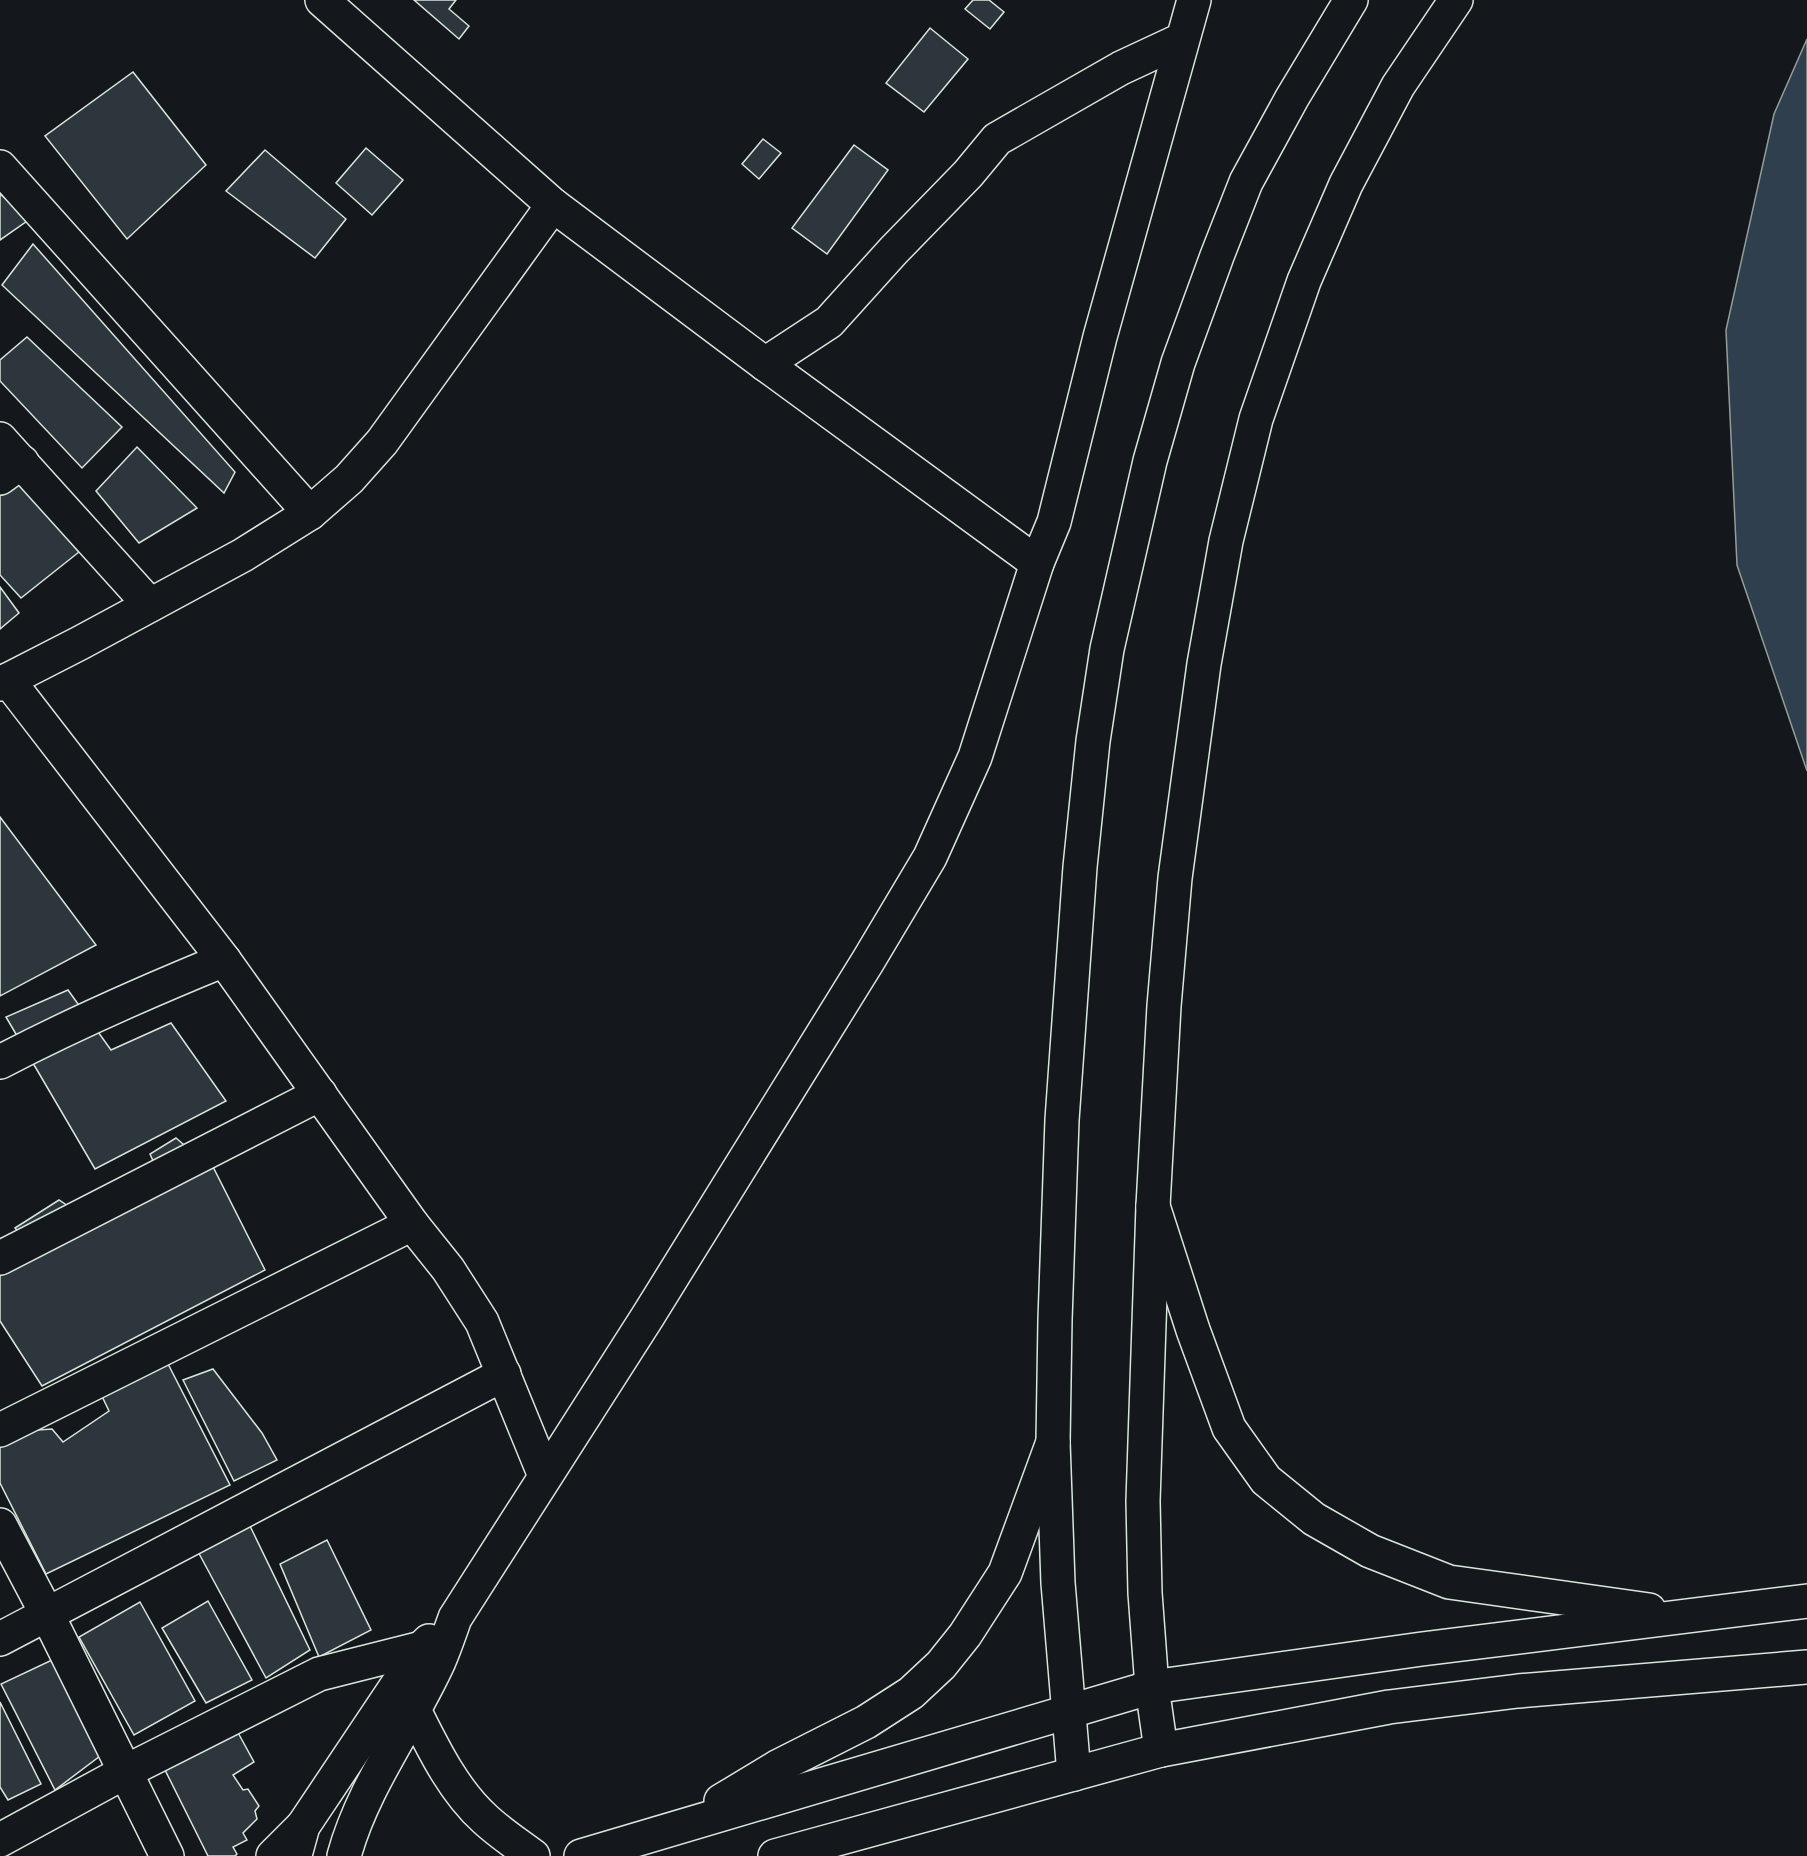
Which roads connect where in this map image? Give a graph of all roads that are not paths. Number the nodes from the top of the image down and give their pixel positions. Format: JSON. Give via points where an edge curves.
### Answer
{"nodes":[{"id":1,"x":322,"y":0,"type":"edge"},
{"id":2,"x":1194,"y":0,"type":"edge"},
{"id":3,"x":1351,"y":0,"type":"edge"},
{"id":4,"x":1456,"y":0,"type":"edge"},
{"id":5,"x":1181,"y":40,"type":"junction"},
{"id":6,"x":0,"y":167,"type":"edge"},
{"id":7,"x":553,"y":205,"type":"junction"},
{"id":8,"x":765,"y":364,"type":"junction"},
{"id":9,"x":0,"y":439,"type":"edge"},
{"id":10,"x":11,"y":470,"type":"edge"},
{"id":11,"x":310,"y":513,"type":"junction"},
{"id":12,"x":1037,"y":563,"type":"junction"},
{"id":13,"x":150,"y":605,"type":"junction"},
{"id":14,"x":4,"y":682,"type":"edge"},
{"id":15,"x":224,"y":960,"type":"junction"},
{"id":16,"x":0,"y":1062,"type":"edge"},
{"id":17,"x":320,"y":1094,"type":"junction"},
{"id":18,"x":1153,"y":1206,"type":"junction"},
{"id":19,"x":412,"y":1224,"type":"junction"},
{"id":20,"x":0,"y":1258,"type":"edge"},
{"id":21,"x":504,"y":1374,"type":"junction"},
{"id":22,"x":0,"y":1430,"type":"edge"},
{"id":23,"x":1053,"y":1442,"type":"junction"},
{"id":24,"x":545,"y":1476,"type":"junction"},
{"id":25,"x":0,"y":1525,"type":"edge"},
{"id":26,"x":1807,"y":1601,"type":"edge"},
{"id":27,"x":47,"y":1614,"type":"junction"},
{"id":28,"x":1695,"y":1617,"type":"junction"},
{"id":29,"x":455,"y":1618,"type":"junction"},
{"id":30,"x":0,"y":1639,"type":"edge"},
{"id":31,"x":422,"y":1648,"type":"junction"},
{"id":32,"x":1807,"y":1667,"type":"edge"},
{"id":33,"x":1152,"y":1687,"type":"junction"},
{"id":34,"x":414,"y":1710,"type":"junction"},
{"id":35,"x":1069,"y":1711,"type":"junction"},
{"id":36,"x":1161,"y":1750,"type":"junction"},
{"id":37,"x":125,"y":1772,"type":"junction"},
{"id":38,"x":1074,"y":1774,"type":"junction"},
{"id":39,"x":682,"y":1825,"type":"junction"},
{"id":40,"x":0,"y":1840,"type":"edge"},
{"id":41,"x":299,"y":1841,"type":"edge"},
{"id":42,"x":167,"y":1856,"type":"edge"},
{"id":43,"x":273,"y":1856,"type":"edge"},
{"id":44,"x":344,"y":1856,"type":"edge"},
{"id":45,"x":533,"y":1856,"type":"edge"},
{"id":46,"x":580,"y":1856,"type":"edge"},
{"id":47,"x":775,"y":1856,"type":"edge"}],
"edges":[{"from":1,"to":7,"type":"street"},
{"from":2,"to":5,"type":"street"},
{"from":3,"to":23,"type":"street","via":[[1246,182],[1216,256],[1178,363],[1150,461],[1107,649],[1080,867],[1064,1097]]},
{"from":4,"to":18,"type":"street","via":[[1398,86],[1346,184],[1304,281],[1256,419],[1226,541],[1174,878]]},
{"from":5,"to":8,"type":"street","via":[[1121,68],[998,139],[829,322]]},
{"from":5,"to":12,"type":"street","via":[[1054,522]]},
{"from":6,"to":11,"type":"street"},
{"from":7,"to":8,"type":"street"},
{"from":7,"to":11,"type":"street","via":[[382,442],[349,479]]},
{"from":8,"to":12,"type":"street"},
{"from":9,"to":10,"type":"street"},
{"from":10,"to":13,"type":"street"},
{"from":11,"to":13,"type":"street","via":[[243,555]]},
{"from":12,"to":24,"type":"street","via":[[975,757],[930,857]]},
{"from":13,"to":14,"type":"street"},
{"from":14,"to":15,"type":"street"},
{"from":15,"to":16,"type":"street","via":[[81,1021]]},
{"from":15,"to":17,"type":"street"},
{"from":17,"to":19,"type":"street"},
{"from":17,"to":20,"type":"street"},
{"from":18,"to":28,"type":"street","via":[[1229,1428],[1266,1480],[1314,1520],[1370,1551],[1449,1582]]},
{"from":18,"to":33,"type":"street","via":[[1143,1501]]},
{"from":19,"to":21,"type":"street","via":[[448,1269],[482,1322]]},
{"from":19,"to":22,"type":"street"},
{"from":21,"to":24,"type":"street"},
{"from":21,"to":27,"type":"street"},
{"from":23,"to":35,"type":"street","via":[[1058,1583]]},
{"from":23,"to":39,"type":"street","via":[[1005,1573],[941,1665],[911,1693],[866,1722],[779,1766]]},
{"from":24,"to":29,"type":"street"},
{"from":25,"to":27,"type":"street"},
{"from":26,"to":28,"type":"street"},
{"from":27,"to":30,"type":"street"},
{"from":27,"to":37,"type":"street"},
{"from":28,"to":33,"type":"street","via":[[1422,1649]]},
{"from":29,"to":31,"type":"street"},
{"from":29,"to":34,"type":"street"},
{"from":31,"to":37,"type":"street","via":[[320,1674]]},
{"from":31,"to":41,"type":"street"},
{"from":32,"to":36,"type":"street","via":[[1518,1691],[1389,1707]]},
{"from":33,"to":35,"type":"street"},
{"from":33,"to":36,"type":"street"},
{"from":34,"to":44,"type":"street","via":[[368,1792]]},
{"from":34,"to":45,"type":"street","via":[[439,1759],[465,1797],[484,1818]]},
{"from":35,"to":38,"type":"street"},
{"from":35,"to":39,"type":"street"},
{"from":36,"to":38,"type":"street"},
{"from":37,"to":40,"type":"street"},
{"from":37,"to":42,"type":"street"},
{"from":38,"to":47,"type":"street"},
{"from":39,"to":46,"type":"street"},
{"from":41,"to":43,"type":"street"}]}
